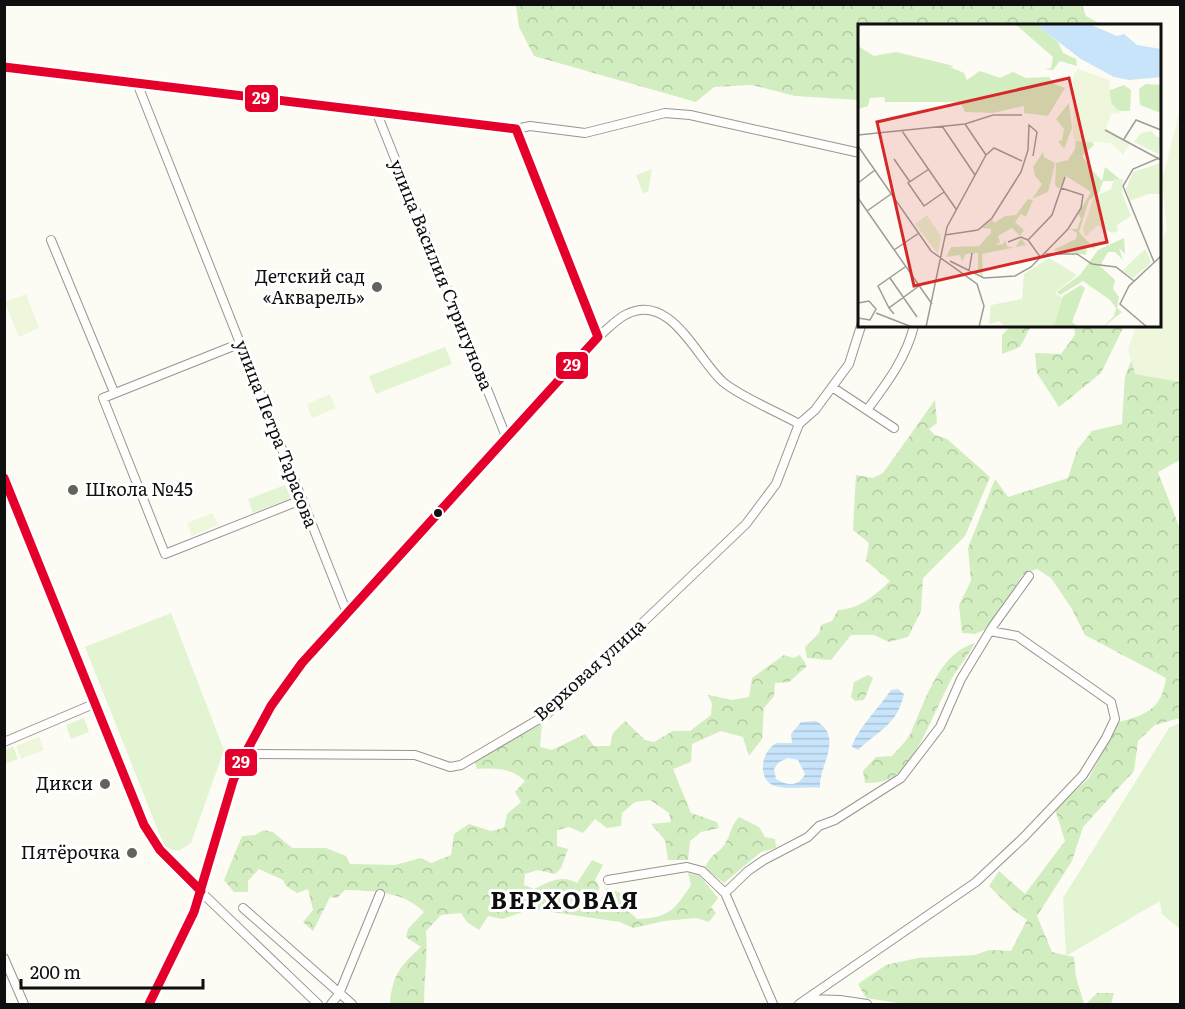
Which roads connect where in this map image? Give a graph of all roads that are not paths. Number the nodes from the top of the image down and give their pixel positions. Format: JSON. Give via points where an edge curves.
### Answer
{"nodes":[{"id":1,"x":4,"y":67,"type":"edge"},
{"id":2,"x":137,"y":83,"type":"junction"},
{"id":3,"x":376,"y":111,"type":"junction"},
{"id":4,"x":516,"y":129,"type":"junction"},
{"id":5,"x":858,"y":153,"type":"edge"},
{"id":6,"x":51,"y":240,"type":"dead end"},
{"id":7,"x":861,"y":327,"type":"edge"},
{"id":8,"x":914,"y":327,"type":"edge"},
{"id":9,"x":598,"y":337,"type":"junction"},
{"id":10,"x":241,"y":344,"type":"junction"},
{"id":11,"x":832,"y":387,"type":"junction"},
{"id":12,"x":114,"y":392,"type":"junction"},
{"id":13,"x":867,"y":410,"type":"junction"},
{"id":14,"x":799,"y":424,"type":"junction"},
{"id":15,"x":894,"y":428,"type":"dead end"},
{"id":16,"x":507,"y":439,"type":"junction"},
{"id":17,"x":4,"y":477,"type":"edge"},
{"id":18,"x":301,"y":500,"type":"junction"},
{"id":19,"x":1029,"y":576,"type":"dead end"},
{"id":20,"x":347,"y":613,"type":"junction"},
{"id":21,"x":990,"y":631,"type":"junction"},
{"id":22,"x":96,"y":703,"type":"junction"},
{"id":23,"x":4,"y":742,"type":"edge"},
{"id":24,"x":245,"y":754,"type":"junction"},
{"id":25,"x":608,"y":880,"type":"dead end"},
{"id":26,"x":201,"y":891,"type":"junction"},
{"id":27,"x":725,"y":893,"type":"junction"},
{"id":28,"x":380,"y":894,"type":"dead end"},
{"id":29,"x":243,"y":908,"type":"dead end"},
{"id":30,"x":4,"y":958,"type":"edge"},
{"id":31,"x":339,"y":994,"type":"junction"},
{"id":32,"x":808,"y":999,"type":"junction"},
{"id":33,"x":24,"y":1005,"type":"edge"},
{"id":34,"x":149,"y":1005,"type":"edge"},
{"id":35,"x":318,"y":1005,"type":"edge"},
{"id":36,"x":331,"y":1005,"type":"edge"},
{"id":37,"x":352,"y":1005,"type":"edge"},
{"id":38,"x":773,"y":1005,"type":"edge"},
{"id":39,"x":799,"y":1005,"type":"edge"},
{"id":40,"x":867,"y":1005,"type":"edge"}],
"edges":[{"from":1,"to":2,"type":"street"},
{"from":2,"to":3,"type":"street"},
{"from":2,"to":10,"type":"street","name":"улица Петра Тарасова"},
{"from":3,"to":4,"type":"street"},
{"from":3,"to":16,"type":"street","name":"улица Василия Стригунова"},
{"from":4,"to":5,"type":"street","via":[[530,126],[585,133],[664,113],[681,114]]},
{"from":4,"to":9,"type":"street"},
{"from":6,"to":12,"type":"street"},
{"from":7,"to":11,"type":"street","via":[[849,364]]},
{"from":8,"to":13,"type":"street","via":[[908,348]]},
{"from":9,"to":14,"type":"street","via":[[624,315],[639,309],[653,311],[669,318],[723,382]]},
{"from":9,"to":16,"type":"street"},
{"from":10,"to":12,"type":"street"},
{"from":10,"to":18,"type":"street","name":"улица Петра Тарасова"},
{"from":11,"to":13,"type":"street"},
{"from":11,"to":14,"type":"street"},
{"from":12,"to":18,"type":"street","via":[[103,398],[165,554]]},
{"from":13,"to":15,"type":"street"},
{"from":14,"to":24,"type":"street","name":"Верховая улица","via":[[776,484],[747,524],[546,715],[461,765],[450,767],[415,755]]},
{"from":16,"to":20,"type":"street"},
{"from":17,"to":22,"type":"street"},
{"from":18,"to":20,"type":"street","name":"улица Петра Тарасова"},
{"from":19,"to":21,"type":"street"},
{"from":20,"to":24,"type":"street","via":[[283,689]]},
{"from":21,"to":27,"type":"street","via":[[961,679],[940,727],[901,778],[764,860]]},
{"from":21,"to":32,"type":"street","via":[[1017,636],[1110,702],[1115,719],[1106,738],[1083,775],[976,882]]},
{"from":22,"to":23,"type":"street"},
{"from":22,"to":26,"type":"street","via":[[144,825],[168,859]]},
{"from":24,"to":26,"type":"street"},
{"from":25,"to":27,"type":"street","via":[[687,867],[702,871]]},
{"from":26,"to":34,"type":"street"},
{"from":26,"to":35,"type":"street"},
{"from":27,"to":38,"type":"street"},
{"from":28,"to":31,"type":"street"},
{"from":29,"to":31,"type":"street"},
{"from":30,"to":33,"type":"street"},
{"from":31,"to":36,"type":"street"},
{"from":31,"to":37,"type":"street"},
{"from":32,"to":39,"type":"street"},
{"from":32,"to":40,"type":"street"}]}
